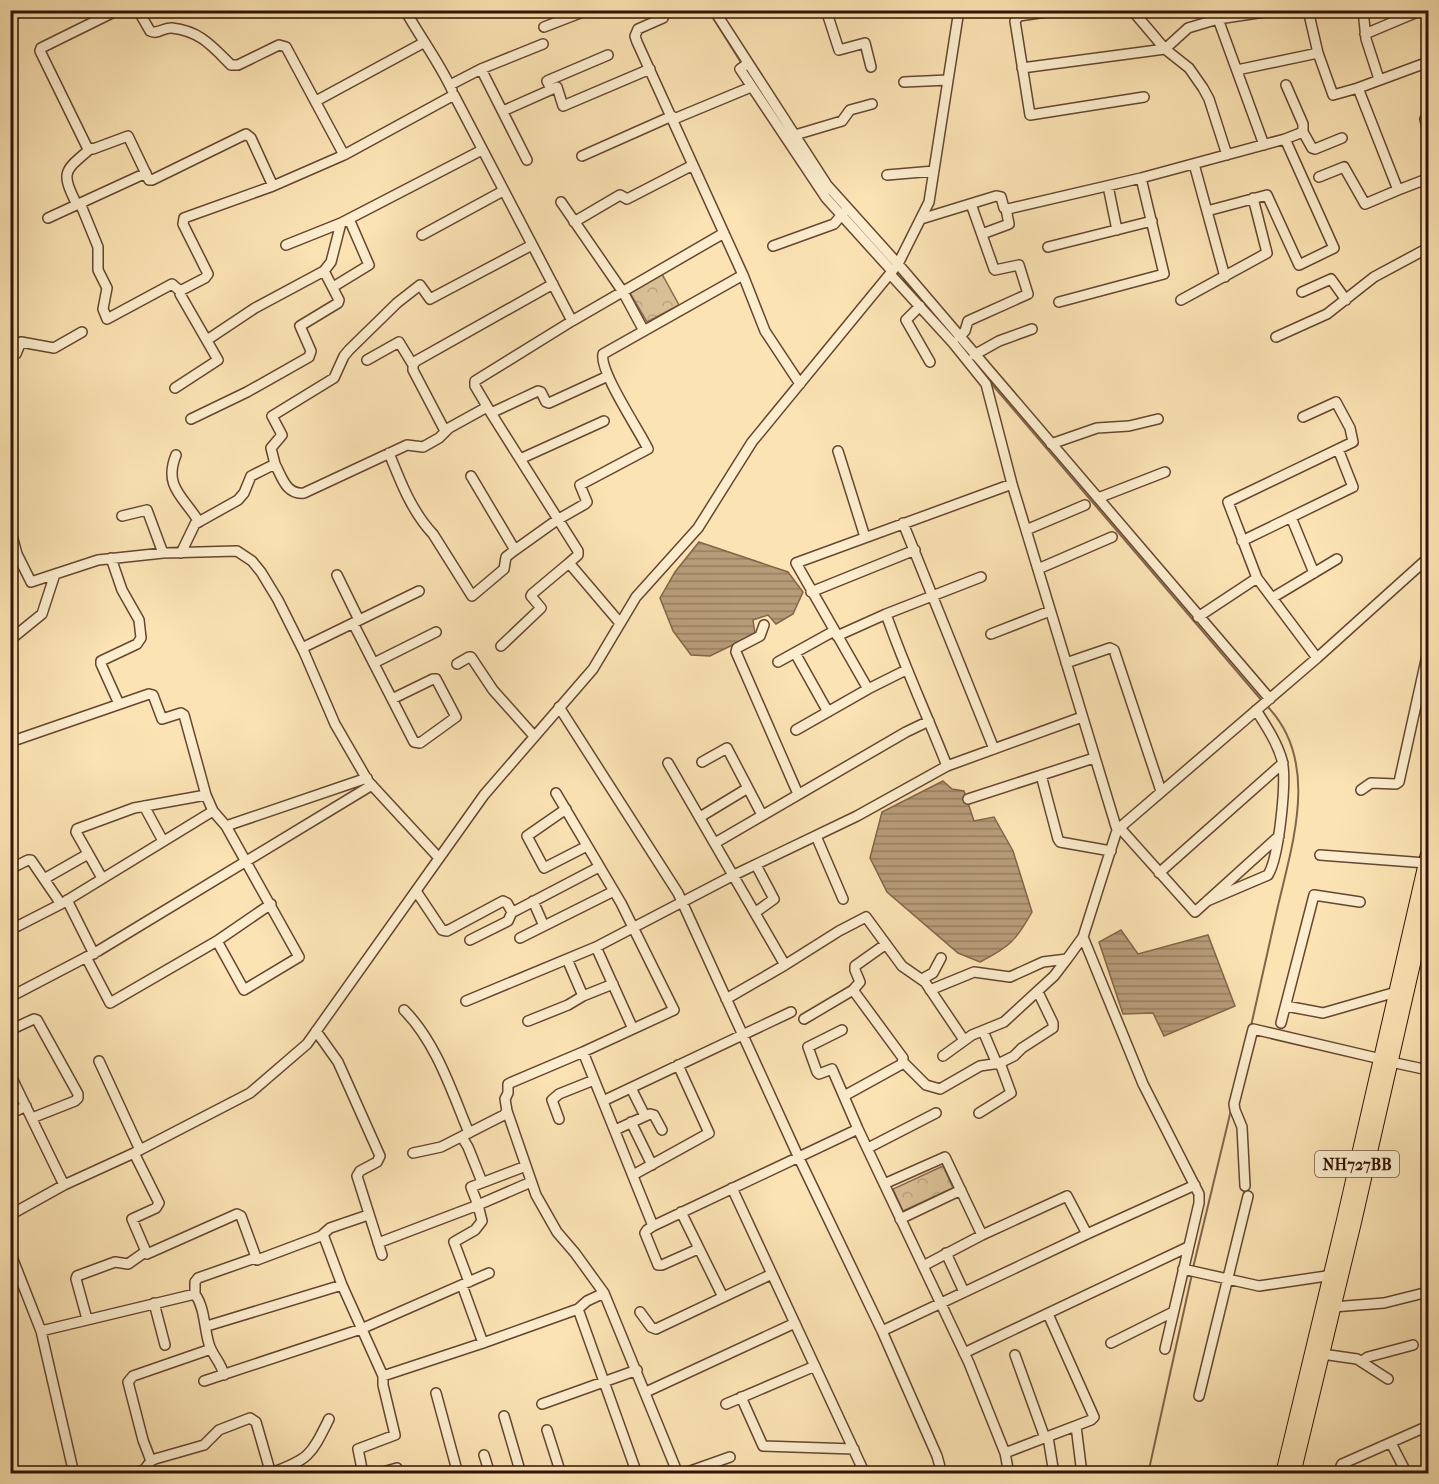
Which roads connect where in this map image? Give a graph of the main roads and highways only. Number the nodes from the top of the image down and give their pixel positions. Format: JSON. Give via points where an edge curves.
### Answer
{"nodes":[{"id":1,"x":1427,"y":858,"type":"edge"},
{"id":2,"x":1428,"y":897,"type":"edge"},
{"id":3,"x":1386,"y":1061,"type":"junction"},
{"id":4,"x":1336,"y":1275,"type":"junction"},
{"id":5,"x":1283,"y":1473,"type":"edge"},
{"id":6,"x":1293,"y":1473,"type":"edge"}],
"edges":[{"from":1,"to":3,"type":"highway","number":"NH727BB","via":[[1396,993]]},
{"from":2,"to":3,"type":"highway","number":"NH727BB"},
{"from":3,"to":4,"type":"highway","number":"NH727BB"},
{"from":4,"to":5,"type":"highway","number":"NH727BB"},
{"from":4,"to":6,"type":"highway","number":"NH727BB","via":[[1334,1307]]}]}
